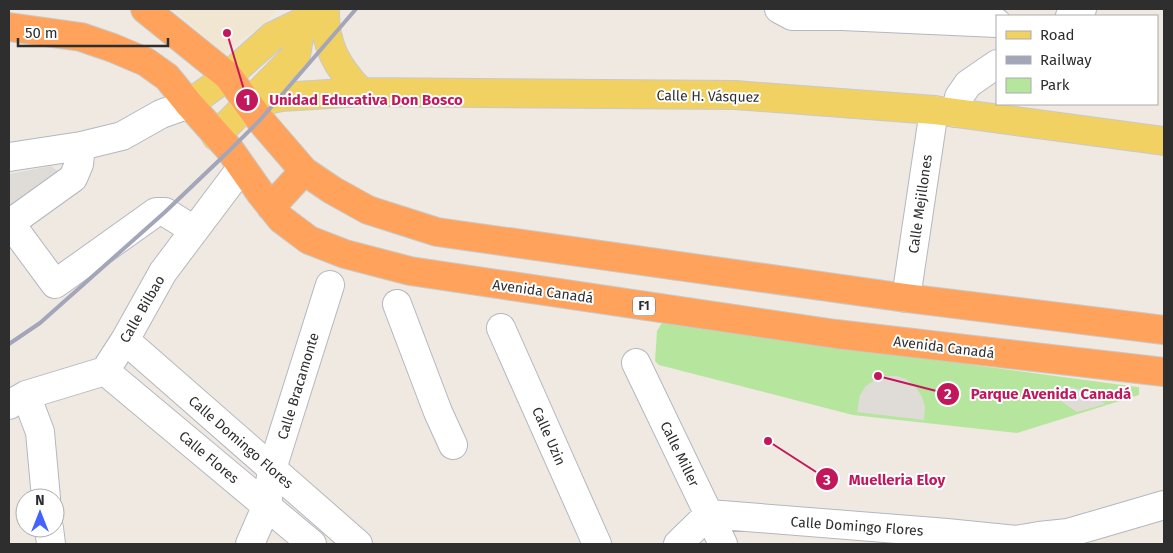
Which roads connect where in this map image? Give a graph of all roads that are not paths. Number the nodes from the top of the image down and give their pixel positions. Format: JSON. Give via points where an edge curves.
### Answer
{"nodes":[{"id":1,"x":145,"y":9,"type":"edge"},
{"id":2,"x":325,"y":9,"type":"edge"},
{"id":3,"x":779,"y":9,"type":"edge"},
{"id":4,"x":843,"y":12,"type":"edge"},
{"id":5,"x":308,"y":16,"type":"edge"},
{"id":6,"x":996,"y":23,"type":"edge"},
{"id":7,"x":9,"y":27,"type":"edge"},
{"id":8,"x":996,"y":65,"type":"edge"},
{"id":9,"x":228,"y":76,"type":"junction"},
{"id":10,"x":362,"y":92,"type":"junction"},
{"id":11,"x":189,"y":104,"type":"junction"},
{"id":12,"x":249,"y":104,"type":"junction"},
{"id":13,"x":945,"y":112,"type":"junction"},
{"id":14,"x":216,"y":136,"type":"junction"},
{"id":15,"x":1164,"y":141,"type":"edge"},
{"id":16,"x":81,"y":146,"type":"junction"},
{"id":17,"x":9,"y":157,"type":"edge"},
{"id":18,"x":242,"y":167,"type":"junction"},
{"id":19,"x":304,"y":171,"type":"junction"},
{"id":20,"x":272,"y":207,"type":"junction"},
{"id":21,"x":10,"y":224,"type":"edge"},
{"id":22,"x":194,"y":230,"type":"junction"},
{"id":23,"x":330,"y":285,"type":"dead end"},
{"id":24,"x":906,"y":298,"type":"junction"},
{"id":25,"x":397,"y":304,"type":"dead end"},
{"id":26,"x":501,"y":328,"type":"dead end"},
{"id":27,"x":1164,"y":330,"type":"edge"},
{"id":28,"x":125,"y":340,"type":"junction"},
{"id":29,"x":636,"y":363,"type":"dead end"},
{"id":30,"x":105,"y":371,"type":"junction"},
{"id":31,"x":1164,"y":372,"type":"edge"},
{"id":32,"x":17,"y":400,"type":"edge"},
{"id":33,"x":453,"y":445,"type":"dead end"},
{"id":34,"x":272,"y":469,"type":"junction"},
{"id":35,"x":45,"y":488,"type":"edge"},
{"id":36,"x":267,"y":505,"type":"junction"},
{"id":37,"x":1164,"y":505,"type":"edge"},
{"id":38,"x":709,"y":514,"type":"junction"},
{"id":39,"x":875,"y":536,"type":"edge"},
{"id":40,"x":1038,"y":540,"type":"edge"},
{"id":41,"x":250,"y":544,"type":"edge"},
{"id":42,"x":312,"y":544,"type":"edge"},
{"id":43,"x":358,"y":544,"type":"edge"},
{"id":44,"x":596,"y":544,"type":"edge"},
{"id":45,"x":678,"y":544,"type":"edge"},
{"id":46,"x":723,"y":544,"type":"edge"}],
"edges":[{"from":1,"to":9,"type":"highway"},
{"from":2,"to":10,"type":"main road","via":[[324,26],[336,61]]},
{"from":3,"to":4,"type":"street","via":[[792,16]]},
{"from":4,"to":6,"type":"street"},
{"from":5,"to":9,"type":"main road","via":[[273,36]]},
{"from":5,"to":12,"type":"main road","via":[[296,55]]},
{"from":7,"to":11,"type":"highway","name":"Avenida Canadá","via":[[81,37],[146,62],[167,77]]},
{"from":8,"to":13,"type":"street","name":"Calle Mejillones","via":[[968,84]]},
{"from":9,"to":11,"type":"main road"},
{"from":9,"to":12,"type":"highway"},
{"from":10,"to":12,"type":"main road","name":"Calle H. Vásquez","via":[[281,97]]},
{"from":10,"to":13,"type":"main road","name":"Calle H. Vásquez","via":[[735,95]]},
{"from":11,"to":14,"type":"highway","name":"Avenida Canadá","number":"F1"},
{"from":11,"to":16,"type":"street","via":[[161,114],[122,136]]},
{"from":12,"to":14,"type":"main road"},
{"from":12,"to":19,"type":"highway"},
{"from":13,"to":15,"type":"main road","name":"Calle H. Vásquez"},
{"from":13,"to":24,"type":"street","name":"Calle Mejillones"},
{"from":14,"to":18,"type":"highway","name":"Avenida Canadá","number":"F1"},
{"from":16,"to":17,"type":"street"},
{"from":16,"to":21,"type":"street","via":[[73,178]]},
{"from":18,"to":20,"type":"highway","name":"Avenida Canadá","number":"F1"},
{"from":18,"to":22,"type":"street","name":"Calle Bilbao"},
{"from":19,"to":20,"type":"highway"},
{"from":19,"to":24,"type":"highway","via":[[368,210],[437,232]]},
{"from":20,"to":31,"type":"highway","name":"Avenida Canadá","number":"F1","via":[[309,240],[344,254],[410,271],[836,334]]},
{"from":21,"to":22,"type":"street","via":[[55,284],[156,212],[164,212]]},
{"from":22,"to":28,"type":"street","name":"Calle Bilbao","via":[[163,272]]},
{"from":23,"to":34,"type":"street","name":"Calle Bracamonte"},
{"from":24,"to":27,"type":"highway"},
{"from":25,"to":33,"type":"street"},
{"from":26,"to":44,"type":"street","name":"Calle Uzin"},
{"from":28,"to":30,"type":"street","name":"Calle Bilbao"},
{"from":28,"to":34,"type":"street","name":"Calle Domingo Flores"},
{"from":29,"to":38,"type":"street","name":"Calle Miller"},
{"from":30,"to":32,"type":"street"},
{"from":30,"to":36,"type":"street","name":"Calle Flores"},
{"from":32,"to":35,"type":"street","via":[[40,432]]},
{"from":34,"to":36,"type":"street","name":"Calle Bracamonte"},
{"from":34,"to":43,"type":"street","name":"Calle Domingo Flores"},
{"from":36,"to":41,"type":"street","name":"Calle Bracamonte"},
{"from":36,"to":42,"type":"street","name":"Calle Flores"},
{"from":37,"to":40,"type":"street","name":"Calle Domingo Flores"},
{"from":38,"to":39,"type":"street","name":"Calle Domingo Flores"},
{"from":38,"to":45,"type":"street"},
{"from":38,"to":46,"type":"street","name":"Calle Miller"},
{"from":39,"to":40,"type":"street","name":"Calle Domingo Flores","via":[[947,533]]}]}
